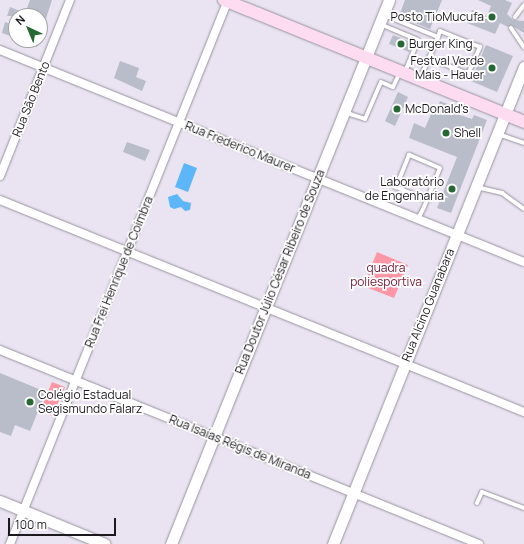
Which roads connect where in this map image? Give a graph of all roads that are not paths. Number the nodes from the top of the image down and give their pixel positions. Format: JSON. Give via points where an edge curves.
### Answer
{"nodes":[{"id":1,"x":70,"y":0,"type":"edge"},
{"id":2,"x":389,"y":0,"type":"edge"},
{"id":3,"x":227,"y":1,"type":"edge"},
{"id":4,"x":524,"y":5,"type":"edge"},
{"id":5,"x":515,"y":17,"type":"dead end"},
{"id":6,"x":381,"y":19,"type":"junction"},
{"id":7,"x":511,"y":28,"type":"dead end"},
{"id":8,"x":438,"y":37,"type":"junction"},
{"id":9,"x":524,"y":47,"type":"edge"},
{"id":10,"x":0,"y":50,"type":"edge"},
{"id":11,"x":366,"y":58,"type":"junction"},
{"id":12,"x":429,"y":58,"type":"junction"},
{"id":13,"x":524,"y":67,"type":"edge"},
{"id":14,"x":43,"y":68,"type":"junction"},
{"id":15,"x":402,"y":72,"type":"junction"},
{"id":16,"x":420,"y":80,"type":"junction"},
{"id":17,"x":344,"y":112,"type":"junction"},
{"id":18,"x":505,"y":114,"type":"junction"},
{"id":19,"x":524,"y":122,"type":"edge"},
{"id":20,"x":179,"y":123,"type":"junction"},
{"id":21,"x":497,"y":134,"type":"junction"},
{"id":22,"x":524,"y":143,"type":"edge"},
{"id":23,"x":0,"y":176,"type":"edge"},
{"id":24,"x":317,"y":178,"type":"junction"},
{"id":25,"x":476,"y":187,"type":"junction"},
{"id":26,"x":0,"y":200,"type":"edge"},
{"id":27,"x":426,"y":200,"type":"junction"},
{"id":28,"x":524,"y":209,"type":"edge"},
{"id":29,"x":418,"y":219,"type":"junction"},
{"id":30,"x":457,"y":235,"type":"junction"},
{"id":31,"x":127,"y":251,"type":"junction"},
{"id":32,"x":524,"y":262,"type":"edge"},
{"id":33,"x":266,"y":307,"type":"junction"},
{"id":34,"x":0,"y":350,"type":"edge"},
{"id":35,"x":405,"y":364,"type":"junction"},
{"id":36,"x":76,"y":380,"type":"junction"},
{"id":37,"x":524,"y":412,"type":"edge"},
{"id":38,"x":214,"y":436,"type":"junction"},
{"id":39,"x":353,"y":493,"type":"junction"},
{"id":40,"x":0,"y":501,"type":"edge"},
{"id":41,"x":477,"y":503,"type":"dead end"},
{"id":42,"x":524,"y":508,"type":"edge"},
{"id":43,"x":23,"y":511,"type":"junction"},
{"id":44,"x":10,"y":544,"type":"edge"},
{"id":45,"x":105,"y":544,"type":"edge"},
{"id":46,"x":171,"y":544,"type":"edge"},
{"id":47,"x":333,"y":544,"type":"edge"},
{"id":48,"x":479,"y":544,"type":"edge"}],
"edges":[{"from":1,"to":14,"type":"street","name":"Rua São Bento"},
{"from":2,"to":6,"type":"main road","name":"Rua Doutor Júlio César Ribeiro de Souza"},
{"from":3,"to":11,"type":"main road"},
{"from":3,"to":20,"type":"street","name":"Rua Frei Henrique de Coimbra"},
{"from":4,"to":5,"type":"lane"},
{"from":6,"to":8,"type":"lane"},
{"from":6,"to":11,"type":"main road","name":"Rua Doutor Júlio César Ribeiro de Souza"},
{"from":6,"to":15,"type":"lane","via":[[418,40]]},
{"from":7,"to":9,"type":"lane"},
{"from":8,"to":12,"type":"lane"},
{"from":8,"to":12,"type":"lane","via":[[440,30],[480,47],[468,74]]},
{"from":10,"to":14,"type":"street","name":"Rua Frederico Maurer"},
{"from":11,"to":15,"type":"main road"},
{"from":11,"to":17,"type":"main road","name":"Rua Doutor Júlio César Ribeiro de Souza"},
{"from":12,"to":16,"type":"lane"},
{"from":13,"to":18,"type":"main road","name":"Rua Alcino Guanabara"},
{"from":14,"to":20,"type":"street","name":"Rua Frederico Maurer"},
{"from":14,"to":23,"type":"street","name":"Rua São Bento"},
{"from":15,"to":16,"type":"main road"},
{"from":15,"to":17,"type":"lane","via":[[393,87],[381,82],[365,119]]},
{"from":16,"to":18,"type":"main road"},
{"from":17,"to":24,"type":"main road","name":"Rua Doutor Júlio César Ribeiro de Souza"},
{"from":18,"to":19,"type":"main road"},
{"from":18,"to":21,"type":"main road","name":"Rua Alcino Guanabara"},
{"from":20,"to":24,"type":"street","name":"Rua Frederico Maurer"},
{"from":20,"to":31,"type":"street","name":"Rua Frei Henrique de Coimbra"},
{"from":21,"to":22,"type":"lane"},
{"from":21,"to":25,"type":"main road","name":"Rua Alcino Guanabara"},
{"from":24,"to":29,"type":"street","name":"Rua Frederico Maurer"},
{"from":24,"to":33,"type":"main road","name":"Rua Doutor Júlio César Ribeiro de Souza"},
{"from":25,"to":28,"type":"lane","via":[[502,193]]},
{"from":25,"to":30,"type":"main road","name":"Rua Alcino Guanabara"},
{"from":26,"to":31,"type":"street"},
{"from":27,"to":27,"type":"lane","via":[[440,168],[409,155],[396,187]]},
{"from":27,"to":29,"type":"lane"},
{"from":29,"to":30,"type":"street","name":"Rua Frederico Maurer"},
{"from":30,"to":32,"type":"street","name":"Rua Frederico Maurer"},
{"from":30,"to":35,"type":"main road","name":"Rua Alcino Guanabara"},
{"from":31,"to":33,"type":"street"},
{"from":31,"to":36,"type":"street","name":"Rua Frei Henrique de Coimbra"},
{"from":33,"to":35,"type":"street"},
{"from":33,"to":38,"type":"main road","name":"Rua Doutor Júlio César Ribeiro de Souza"},
{"from":34,"to":36,"type":"street","name":"Rua Isaías Régis de Miranda"},
{"from":35,"to":37,"type":"street"},
{"from":35,"to":39,"type":"main road","name":"Rua Alcino Guanabara"},
{"from":36,"to":38,"type":"street","name":"Rua Isaías Régis de Miranda"},
{"from":36,"to":43,"type":"street","name":"Rua Frei Henrique de Coimbra"},
{"from":38,"to":39,"type":"street","name":"Rua Isaías Régis de Miranda"},
{"from":38,"to":46,"type":"main road","name":"Rua Doutor Júlio César Ribeiro de Souza"},
{"from":39,"to":47,"type":"main road","name":"Rua Alcino Guanabara"},
{"from":39,"to":48,"type":"street","name":"Rua Isaías Régis de Miranda"},
{"from":40,"to":43,"type":"main road"},
{"from":41,"to":42,"type":"lane","via":[[482,492]]},
{"from":43,"to":44,"type":"street","name":"Rua Frei Henrique de Coimbra"},
{"from":43,"to":45,"type":"main road"}]}
